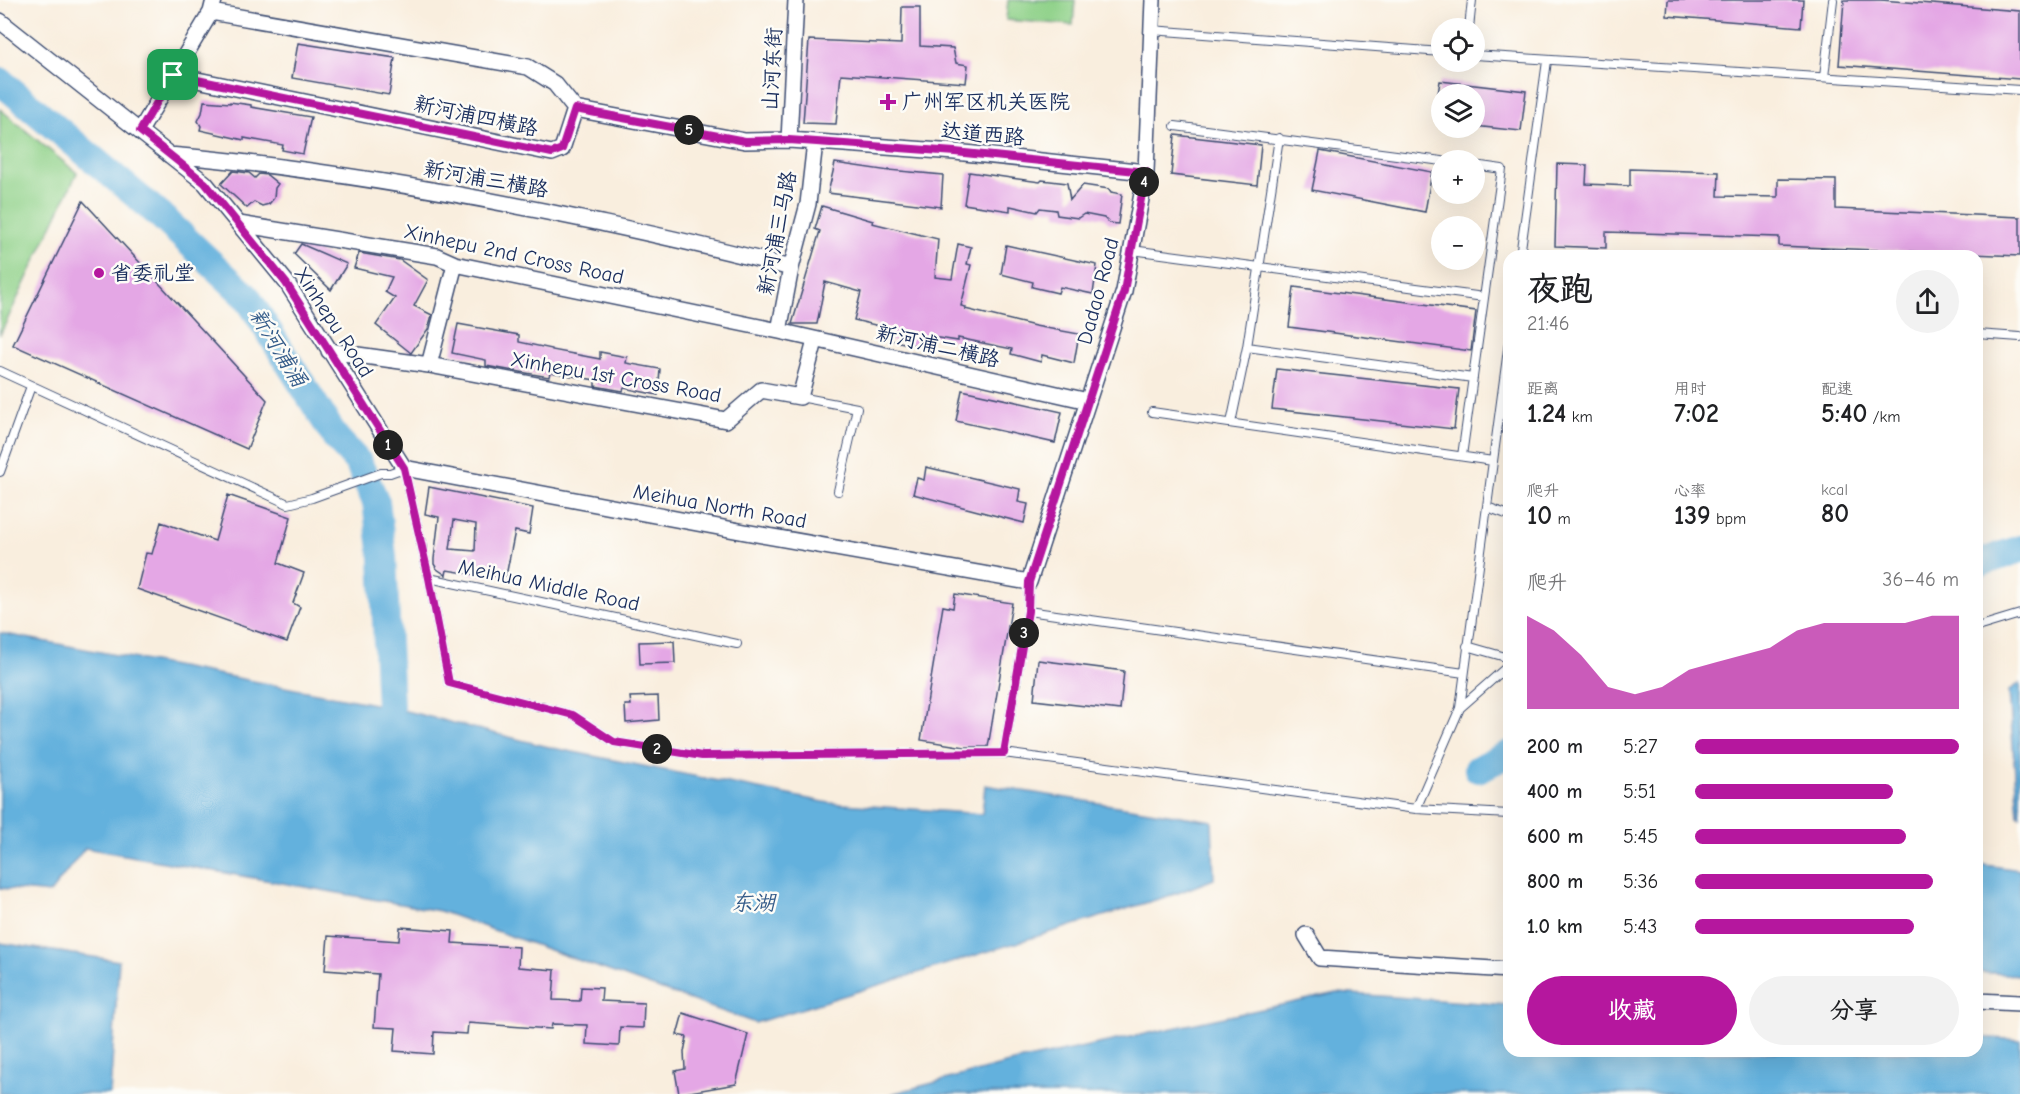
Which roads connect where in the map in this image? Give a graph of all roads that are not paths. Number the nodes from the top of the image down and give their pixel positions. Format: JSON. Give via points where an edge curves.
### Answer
{"nodes":[{"id":1,"x":796,"y":0,"type":"edge"},
{"id":2,"x":1153,"y":0,"type":"edge"},
{"id":3,"x":1472,"y":0,"type":"edge"},
{"id":4,"x":1833,"y":0,"type":"edge"},
{"id":5,"x":212,"y":6,"type":"edge"},
{"id":6,"x":1470,"y":18,"type":"edge"},
{"id":7,"x":0,"y":21,"type":"edge"},
{"id":8,"x":1151,"y":30,"type":"junction"},
{"id":9,"x":1431,"y":51,"type":"edge"},
{"id":10,"x":1485,"y":56,"type":"edge"},
{"id":11,"x":1547,"y":61,"type":"junction"},
{"id":12,"x":173,"y":75,"type":"junction"},
{"id":13,"x":1824,"y":77,"type":"junction"},
{"id":14,"x":2020,"y":90,"type":"edge"},
{"id":15,"x":575,"y":109,"type":"junction"},
{"id":16,"x":1175,"y":126,"type":"dead end"},
{"id":17,"x":140,"y":131,"type":"junction"},
{"id":18,"x":1279,"y":138,"type":"junction"},
{"id":19,"x":789,"y":140,"type":"junction"},
{"id":20,"x":815,"y":142,"type":"junction"},
{"id":21,"x":169,"y":154,"type":"junction"},
{"id":22,"x":1431,"y":159,"type":"edge"},
{"id":23,"x":1485,"y":167,"type":"edge"},
{"id":24,"x":1146,"y":172,"type":"junction"},
{"id":25,"x":239,"y":224,"type":"junction"},
{"id":26,"x":1131,"y":249,"type":"junction"},
{"id":27,"x":1522,"y":250,"type":"edge"},
{"id":28,"x":455,"y":264,"type":"junction"},
{"id":29,"x":1259,"y":267,"type":"junction"},
{"id":30,"x":791,"y":268,"type":"junction"},
{"id":31,"x":1485,"y":297,"type":"junction"},
{"id":32,"x":779,"y":331,"type":"junction"},
{"id":33,"x":1983,"y":334,"type":"edge"},
{"id":34,"x":2020,"y":337,"type":"edge"},
{"id":35,"x":815,"y":341,"type":"junction"},
{"id":36,"x":1247,"y":347,"type":"junction"},
{"id":37,"x":329,"y":351,"type":"junction"},
{"id":38,"x":429,"y":365,"type":"junction"},
{"id":39,"x":0,"y":371,"type":"edge"},
{"id":40,"x":1473,"y":378,"type":"junction"},
{"id":41,"x":31,"y":386,"type":"junction"},
{"id":42,"x":1503,"y":387,"type":"edge"},
{"id":43,"x":800,"y":397,"type":"junction"},
{"id":44,"x":1088,"y":401,"type":"junction"},
{"id":45,"x":1152,"y":412,"type":"dead end"},
{"id":46,"x":1231,"y":423,"type":"junction"},
{"id":47,"x":1462,"y":456,"type":"junction"},
{"id":48,"x":1493,"y":461,"type":"junction"},
{"id":49,"x":404,"y":468,"type":"junction"},
{"id":50,"x":0,"y":472,"type":"edge"},
{"id":51,"x":838,"y":491,"type":"dead end"},
{"id":52,"x":1487,"y":507,"type":"junction"},
{"id":53,"x":1503,"y":513,"type":"edge"},
{"id":54,"x":429,"y":578,"type":"junction"},
{"id":55,"x":1029,"y":582,"type":"junction"},
{"id":56,"x":1028,"y":611,"type":"junction"},
{"id":57,"x":2020,"y":614,"type":"edge"},
{"id":58,"x":1983,"y":625,"type":"edge"},
{"id":59,"x":737,"y":644,"type":"dead end"},
{"id":60,"x":1467,"y":646,"type":"junction"},
{"id":61,"x":1503,"y":656,"type":"edge"},
{"id":62,"x":1503,"y":670,"type":"edge"},
{"id":63,"x":1464,"y":674,"type":"junction"},
{"id":64,"x":1460,"y":708,"type":"junction"},
{"id":65,"x":1004,"y":753,"type":"junction"},
{"id":66,"x":1416,"y":809,"type":"junction"},
{"id":67,"x":1503,"y":814,"type":"edge"},
{"id":68,"x":1306,"y":935,"type":"dead end"},
{"id":69,"x":1503,"y":970,"type":"edge"},
{"id":70,"x":1983,"y":1001,"type":"edge"},
{"id":71,"x":2020,"y":1004,"type":"edge"}],
"edges":[{"from":1,"to":19,"type":"street","name":"山河东街"},
{"from":2,"to":8,"type":"street","name":"Dadao Road"},
{"from":3,"to":6,"type":"lane"},
{"from":4,"to":13,"type":"lane"},
{"from":5,"to":12,"type":"street"},
{"from":5,"to":15,"type":"street","via":[[528,66],[555,84]]},
{"from":7,"to":17,"type":"street","name":"Xinhepu Road"},
{"from":8,"to":9,"type":"lane"},
{"from":8,"to":24,"type":"street","name":"Dadao Road"},
{"from":10,"to":11,"type":"lane"},
{"from":11,"to":13,"type":"lane"},
{"from":11,"to":27,"type":"lane"},
{"from":12,"to":15,"type":"street","name":"新河浦四横路","via":[[552,153],[562,149]]},
{"from":12,"to":17,"type":"street"},
{"from":13,"to":14,"type":"lane"},
{"from":15,"to":19,"type":"street","via":[[745,141]]},
{"from":16,"to":18,"type":"lane"},
{"from":17,"to":21,"type":"street","name":"Xinhepu Road"},
{"from":18,"to":22,"type":"lane"},
{"from":18,"to":29,"type":"lane"},
{"from":19,"to":20,"type":"street"},
{"from":20,"to":24,"type":"street","name":"达道西路"},
{"from":20,"to":30,"type":"street","name":"新河浦三马路","via":[[808,204]]},
{"from":21,"to":25,"type":"street","name":"Xinhepu Road","via":[[205,183]]},
{"from":21,"to":30,"type":"street","name":"新河浦三横路","via":[[248,161],[495,200]]},
{"from":23,"to":31,"type":"lane","via":[[1503,169]]},
{"from":24,"to":26,"type":"street","name":"Dadao Road"},
{"from":25,"to":28,"type":"street","name":"Xinhepu 2nd Cross Road","via":[[437,256]]},
{"from":25,"to":37,"type":"street","name":"Xinhepu Road","via":[[286,283]]},
{"from":26,"to":29,"type":"lane"},
{"from":26,"to":44,"type":"street","name":"Dadao Road","via":[[1124,291]]},
{"from":28,"to":32,"type":"street","name":"Xinhepu 2nd Cross Road"},
{"from":28,"to":38,"type":"street"},
{"from":29,"to":31,"type":"lane"},
{"from":29,"to":36,"type":"lane"},
{"from":30,"to":32,"type":"street","name":"新河浦三马路"},
{"from":31,"to":40,"type":"lane"},
{"from":32,"to":35,"type":"street","name":"新河浦二横路"},
{"from":33,"to":34,"type":"lane"},
{"from":35,"to":43,"type":"street"},
{"from":35,"to":44,"type":"street","name":"新河浦二横路"},
{"from":36,"to":40,"type":"lane"},
{"from":36,"to":46,"type":"lane"},
{"from":37,"to":38,"type":"street"},
{"from":37,"to":49,"type":"street","name":"Xinhepu Road"},
{"from":38,"to":43,"type":"street","name":"Xinhepu 1st Cross Road","via":[[726,420],[762,390]]},
{"from":39,"to":41,"type":"lane"},
{"from":40,"to":47,"type":"lane"},
{"from":41,"to":49,"type":"lane","via":[[288,504]]},
{"from":41,"to":50,"type":"lane"},
{"from":42,"to":48,"type":"lane"},
{"from":43,"to":51,"type":"lane","via":[[857,408]]},
{"from":44,"to":55,"type":"street","name":"Dadao Road"},
{"from":45,"to":46,"type":"lane"},
{"from":46,"to":47,"type":"lane"},
{"from":47,"to":48,"type":"lane"},
{"from":48,"to":52,"type":"lane"},
{"from":49,"to":54,"type":"lane","name":"Meihua Middle Road"},
{"from":49,"to":55,"type":"street","name":"Meihua North Road"},
{"from":52,"to":53,"type":"lane"},
{"from":52,"to":60,"type":"lane"},
{"from":54,"to":59,"type":"lane","name":"Meihua Middle Road"},
{"from":54,"to":65,"type":"lane","via":[[449,683],[573,715],[614,742],[702,756]]},
{"from":55,"to":56,"type":"lane"},
{"from":56,"to":63,"type":"lane"},
{"from":56,"to":65,"type":"lane"},
{"from":57,"to":58,"type":"lane"},
{"from":60,"to":61,"type":"lane"},
{"from":60,"to":63,"type":"lane"},
{"from":62,"to":64,"type":"lane"},
{"from":63,"to":64,"type":"lane"},
{"from":64,"to":66,"type":"lane"},
{"from":65,"to":66,"type":"lane"},
{"from":66,"to":67,"type":"lane"},
{"from":68,"to":69,"type":"street","via":[[1320,958]]},
{"from":70,"to":71,"type":"street"}]}
